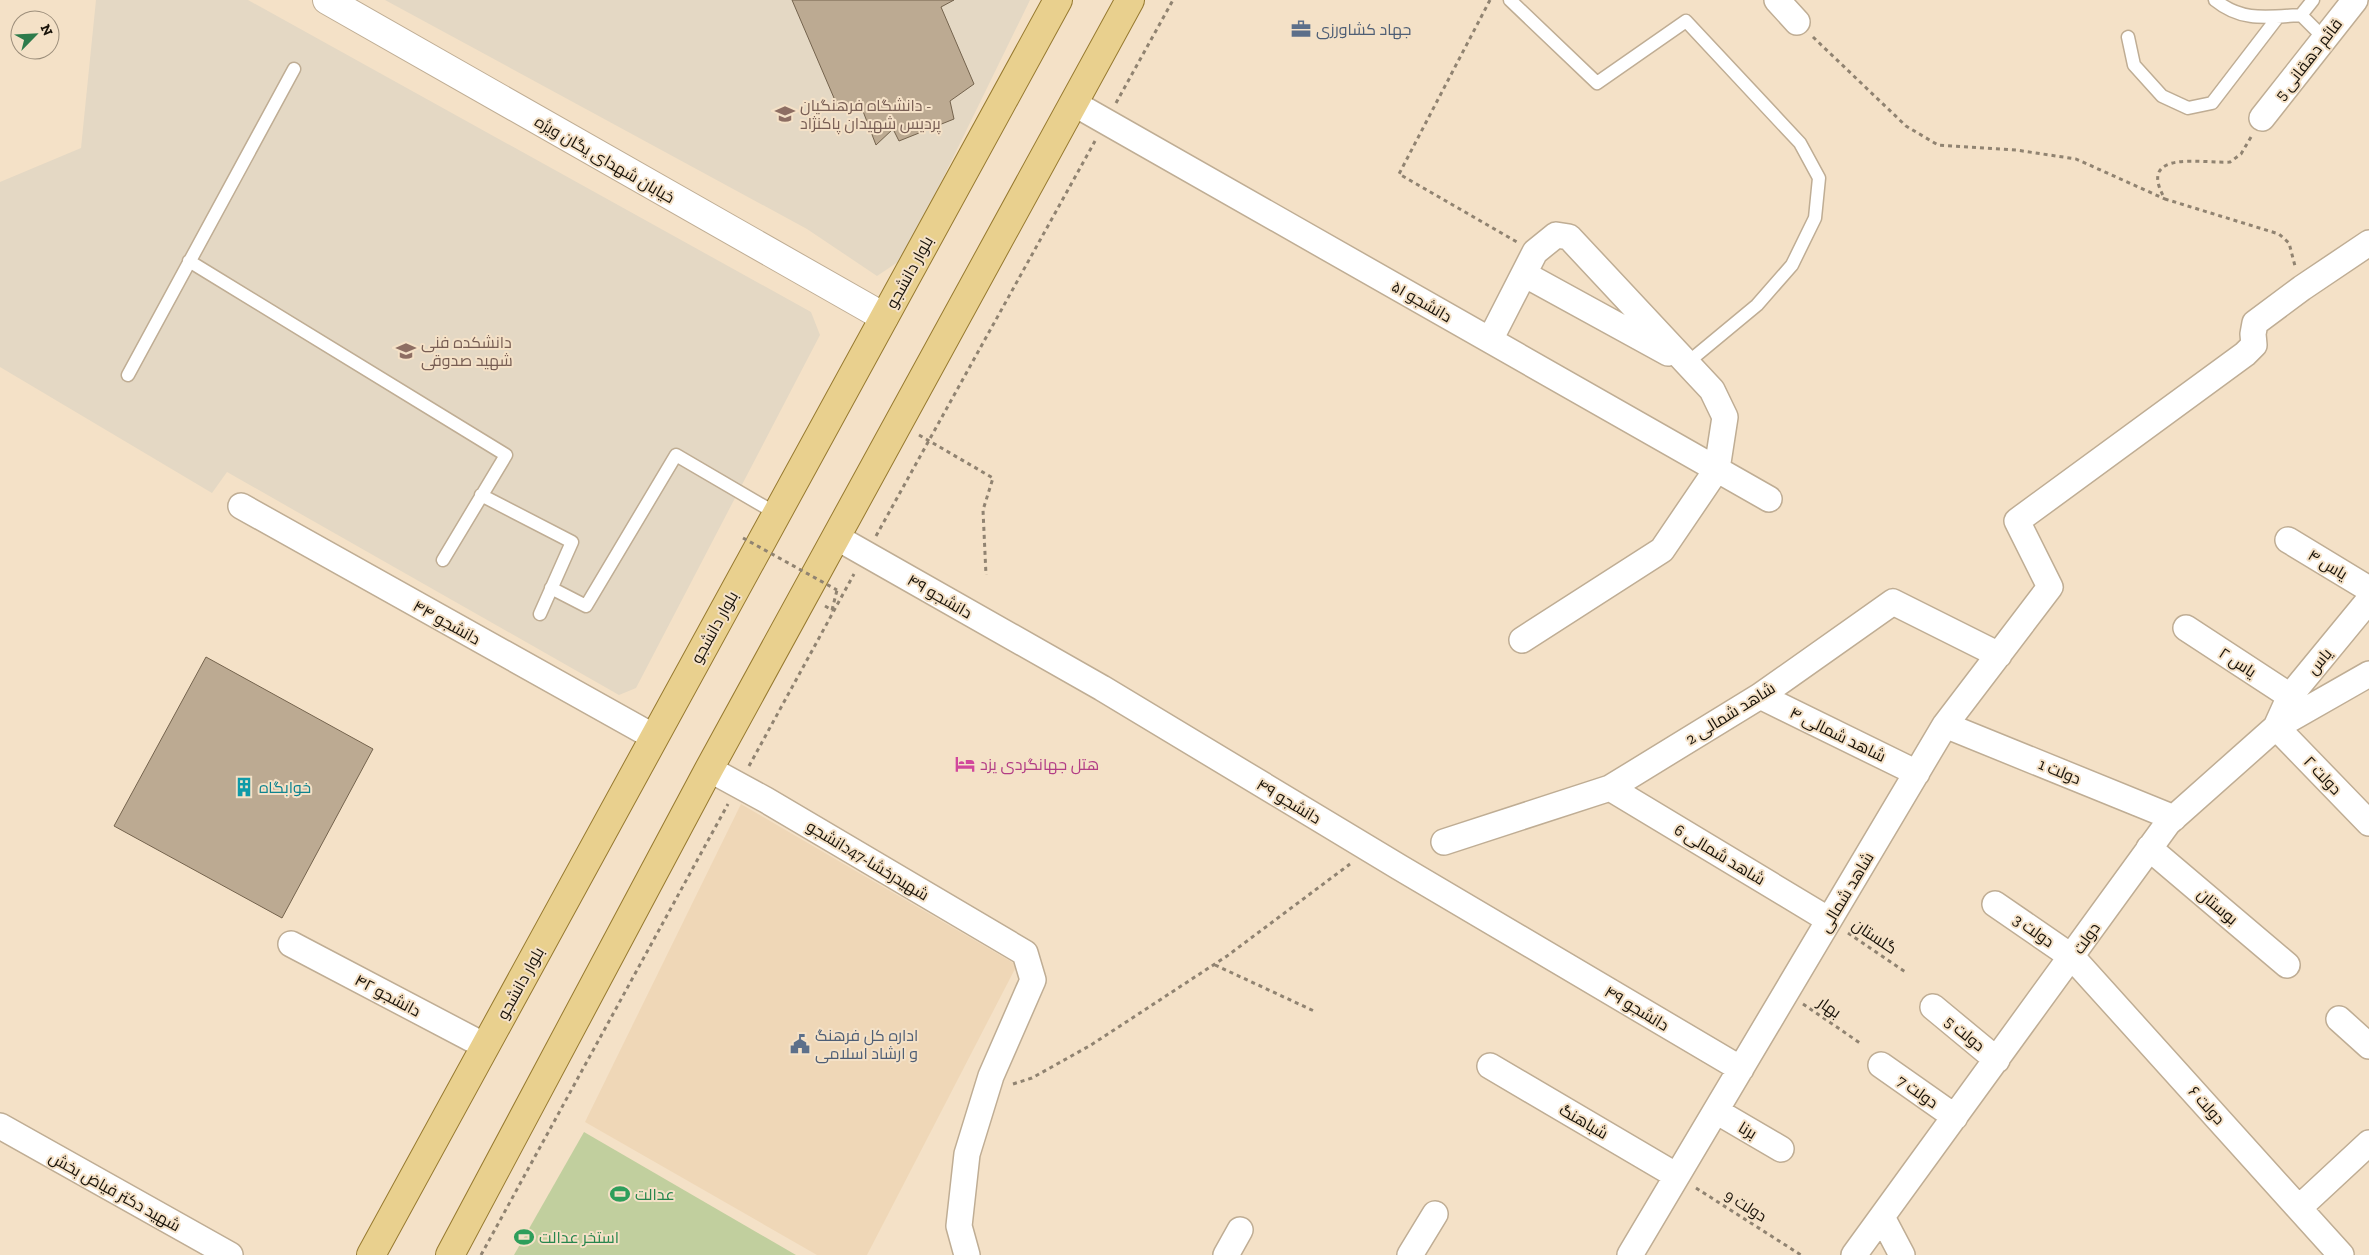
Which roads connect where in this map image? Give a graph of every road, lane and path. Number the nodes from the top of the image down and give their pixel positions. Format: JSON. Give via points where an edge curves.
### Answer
{"nodes":[{"id":1,"x":327,"y":0,"type":"edge"},
{"id":2,"x":1058,"y":0,"type":"edge"},
{"id":3,"x":1130,"y":0,"type":"edge"},
{"id":4,"x":1173,"y":0,"type":"edge"},
{"id":5,"x":1490,"y":0,"type":"edge"},
{"id":6,"x":1510,"y":0,"type":"edge"},
{"id":7,"x":1777,"y":0,"type":"edge"},
{"id":8,"x":2215,"y":0,"type":"edge"},
{"id":9,"x":2313,"y":0,"type":"edge"},
{"id":10,"x":2355,"y":0,"type":"edge"},
{"id":11,"x":2301,"y":15,"type":"junction"},
{"id":12,"x":2278,"y":17,"type":"junction"},
{"id":13,"x":1797,"y":22,"type":"joint"},
{"id":14,"x":2128,"y":37,"type":"dead end"},
{"id":15,"x":2324,"y":38,"type":"junction"},
{"id":16,"x":294,"y":70,"type":"dead end"},
{"id":17,"x":1075,"y":104,"type":"junction"},
{"id":18,"x":2262,"y":118,"type":"joint"},
{"id":19,"x":1106,"y":121,"type":"junction"},
{"id":20,"x":2165,"y":199,"type":"junction"},
{"id":21,"x":2369,"y":243,"type":"edge"},
{"id":22,"x":189,"y":261,"type":"junction"},
{"id":23,"x":1529,"y":263,"type":"junction"},
{"id":24,"x":2302,"y":288,"type":"junction"},
{"id":25,"x":884,"y":317,"type":"junction"},
{"id":26,"x":1490,"y":340,"type":"junction"},
{"id":27,"x":1687,"y":363,"type":"junction"},
{"id":28,"x":128,"y":375,"type":"dead end"},
{"id":29,"x":898,"y":424,"type":"junction"},
{"id":30,"x":928,"y":441,"type":"junction"},
{"id":31,"x":1717,"y":469,"type":"junction"},
{"id":32,"x":481,"y":495,"type":"junction"},
{"id":33,"x":1769,"y":499,"type":"dead end"},
{"id":34,"x":241,"y":506,"type":"dead end"},
{"id":35,"x":776,"y":514,"type":"junction"},
{"id":36,"x":836,"y":537,"type":"junction"},
{"id":37,"x":743,"y":538,"type":"dead end"},
{"id":38,"x":2288,"y":540,"type":"dead end"},
{"id":39,"x":866,"y":554,"type":"junction"},
{"id":40,"x":443,"y":560,"type":"dead end"},
{"id":41,"x":986,"y":575,"type":"dead end"},
{"id":42,"x":551,"y":588,"type":"junction"},
{"id":43,"x":2369,"y":589,"type":"edge"},
{"id":44,"x":2369,"y":600,"type":"edge"},
{"id":45,"x":832,"y":610,"type":"junction"},
{"id":46,"x":540,"y":614,"type":"dead end"},
{"id":47,"x":2186,"y":628,"type":"dead end"},
{"id":48,"x":1522,"y":640,"type":"dead end"},
{"id":49,"x":1999,"y":655,"type":"junction"},
{"id":50,"x":2369,"y":674,"type":"edge"},
{"id":51,"x":1760,"y":696,"type":"junction"},
{"id":52,"x":2290,"y":696,"type":"junction"},
{"id":53,"x":1946,"y":725,"type":"junction"},
{"id":54,"x":2276,"y":727,"type":"junction"},
{"id":55,"x":654,"y":737,"type":"junction"},
{"id":56,"x":710,"y":770,"type":"junction"},
{"id":57,"x":1917,"y":773,"type":"junction"},
{"id":58,"x":738,"y":785,"type":"junction"},
{"id":59,"x":1610,"y":788,"type":"junction"},
{"id":60,"x":2174,"y":818,"type":"junction"},
{"id":61,"x":2369,"y":822,"type":"edge"},
{"id":62,"x":1444,"y":842,"type":"dead end"},
{"id":63,"x":2149,"y":848,"type":"junction"},
{"id":64,"x":1370,"y":849,"type":"junction"},
{"id":65,"x":1995,"y":904,"type":"dead end"},
{"id":66,"x":1829,"y":920,"type":"junction"},
{"id":67,"x":291,"y":944,"type":"dead end"},
{"id":68,"x":2072,"y":957,"type":"junction"},
{"id":69,"x":1215,"y":964,"type":"junction"},
{"id":70,"x":2287,"y":965,"type":"dead end"},
{"id":71,"x":1907,"y":973,"type":"dead end"},
{"id":72,"x":1786,"y":992,"type":"junction"},
{"id":73,"x":1933,"y":1007,"type":"dead end"},
{"id":74,"x":1314,"y":1011,"type":"dead end"},
{"id":75,"x":2339,"y":1019,"type":"dead end"},
{"id":76,"x":1860,"y":1043,"type":"dead end"},
{"id":77,"x":485,"y":1046,"type":"junction"},
{"id":78,"x":2369,"y":1046,"type":"edge"},
{"id":79,"x":1997,"y":1060,"type":"junction"},
{"id":80,"x":1881,"y":1065,"type":"dead end"},
{"id":81,"x":1490,"y":1066,"type":"dead end"},
{"id":82,"x":1741,"y":1069,"type":"junction"},
{"id":83,"x":986,"y":1091,"type":"junction"},
{"id":84,"x":1716,"y":1111,"type":"junction"},
{"id":85,"x":1955,"y":1117,"type":"junction"},
{"id":86,"x":0,"y":1126,"type":"edge"},
{"id":87,"x":2369,"y":1143,"type":"edge"},
{"id":88,"x":1781,"y":1149,"type":"dead end"},
{"id":89,"x":1677,"y":1176,"type":"junction"},
{"id":90,"x":2300,"y":1207,"type":"junction"},
{"id":91,"x":1434,"y":1214,"type":"dead end"},
{"id":92,"x":1882,"y":1217,"type":"junction"},
{"id":93,"x":1240,"y":1230,"type":"dead end"},
{"id":94,"x":455,"y":1253,"type":"edge"},
{"id":95,"x":230,"y":1255,"type":"edge"},
{"id":96,"x":370,"y":1255,"type":"edge"},
{"id":97,"x":481,"y":1255,"type":"edge"},
{"id":98,"x":967,"y":1255,"type":"edge"},
{"id":99,"x":1226,"y":1255,"type":"edge"},
{"id":100,"x":1411,"y":1255,"type":"edge"},
{"id":101,"x":1630,"y":1255,"type":"edge"},
{"id":102,"x":1801,"y":1255,"type":"edge"},
{"id":103,"x":1854,"y":1255,"type":"edge"},
{"id":104,"x":1902,"y":1255,"type":"edge"},
{"id":105,"x":2341,"y":1255,"type":"edge"}],
"edges":[{"from":1,"to":25,"type":"street","name":"خیابان شهدای یگان ویژه"},
{"from":2,"to":25,"type":"main road","name":"بلوار دانشجو"},
{"from":3,"to":17,"type":"main road"},
{"from":4,"to":19,"type":"path"},
{"from":5,"to":23,"type":"path","via":[[1400,174]]},
{"from":6,"to":27,"type":"lane","via":[[1598,83],[1686,21],[1800,143],[1818,178],[1815,218],[1792,265],[1757,305]]},
{"from":7,"to":13,"type":"street"},
{"from":8,"to":12,"type":"lane","via":[[2228,10],[2255,18]]},
{"from":9,"to":11,"type":"lane"},
{"from":10,"to":15,"type":"street","name":"قائم دهقانی 5"},
{"from":11,"to":12,"type":"lane"},
{"from":11,"to":15,"type":"lane"},
{"from":12,"to":14,"type":"lane","via":[[2212,103],[2188,108],[2162,96],[2134,65]]},
{"from":13,"to":20,"type":"path","via":[[1906,126],[1938,145],[2016,150],[2076,159]]},
{"from":15,"to":18,"type":"street","name":"قائم دهقانی 5"},
{"from":16,"to":22,"type":"lane"},
{"from":17,"to":19,"type":"street","name":"دانشجو ۵۱"},
{"from":17,"to":29,"type":"main road"},
{"from":18,"to":20,"type":"path","via":[[2241,154],[2230,162],[2178,160],[2165,166],[2157,177],[2158,188]]},
{"from":19,"to":26,"type":"street","name":"دانشجو ۵۱"},
{"from":19,"to":30,"type":"path"},
{"from":20,"to":24,"type":"path","via":[[2280,234],[2289,243]]},
{"from":21,"to":24,"type":"street"},
{"from":22,"to":28,"type":"lane"},
{"from":22,"to":32,"type":"lane","via":[[506,455]]},
{"from":23,"to":26,"type":"street"},
{"from":23,"to":27,"type":"street"},
{"from":23,"to":27,"type":"street","via":[[1556,235],[1569,237]]},
{"from":24,"to":49,"type":"street","name":"شاهد شمالی","via":[[2256,323],[2254,345],[2245,354],[2016,521],[2050,588]]},
{"from":25,"to":35,"type":"main road","name":"بلوار دانشجو"},
{"from":26,"to":31,"type":"street","name":"دانشجو ۵۱"},
{"from":27,"to":31,"type":"street","via":[[1712,390],[1725,417]]},
{"from":29,"to":30,"type":"path"},
{"from":29,"to":36,"type":"main road"},
{"from":30,"to":39,"type":"path"},
{"from":30,"to":41,"type":"path","via":[[993,478],[984,510]]},
{"from":31,"to":33,"type":"street","name":"دانشجو ۵۱"},
{"from":31,"to":48,"type":"street","via":[[1662,550]]},
{"from":32,"to":40,"type":"lane"},
{"from":32,"to":42,"type":"lane","via":[[572,542]]},
{"from":34,"to":55,"type":"street","name":"دانشجو ۴۴"},
{"from":35,"to":42,"type":"lane","via":[[676,455],[586,606]]},
{"from":35,"to":55,"type":"main road","name":"بلوار دانشجو"},
{"from":36,"to":39,"type":"street","name":"دانشجو ۴۹"},
{"from":36,"to":56,"type":"main road"},
{"from":37,"to":45,"type":"path","bridge":true,"via":[[837,590]]},
{"from":38,"to":43,"type":"street","name":"یاس ۴"},
{"from":39,"to":45,"type":"path"},
{"from":39,"to":64,"type":"street","name":"دانشجو ۴۹","via":[[1102,688]]},
{"from":42,"to":46,"type":"lane"},
{"from":44,"to":52,"type":"street","name":"یاس"},
{"from":45,"to":58,"type":"path"},
{"from":47,"to":52,"type":"street","name":"یاس ۲"},
{"from":49,"to":51,"type":"street","name":"شاهد شمالی 2","via":[[1893,602]]},
{"from":49,"to":53,"type":"street","name":"شاهد شمالی"},
{"from":50,"to":54,"type":"street","name":"دولت"},
{"from":51,"to":57,"type":"street","name":"شاهد شمالی ۴"},
{"from":51,"to":59,"type":"street","name":"شاهد شمالی 2"},
{"from":52,"to":54,"type":"street","name":"یاس"},
{"from":53,"to":57,"type":"street","name":"شاهد شمالی"},
{"from":53,"to":60,"type":"street","name":"دولت 1"},
{"from":54,"to":60,"type":"street","name":"دولت"},
{"from":54,"to":61,"type":"street","name":"دولت ۲"},
{"from":55,"to":77,"type":"main road","name":"بلوار دانشجو"},
{"from":56,"to":58,"type":"street","name":"شهیدرخشا-47دانشجو"},
{"from":56,"to":94,"type":"main road"},
{"from":57,"to":66,"type":"street","name":"شاهد شمالی"},
{"from":58,"to":83,"type":"street","name":"شهیدرخشا-47دانشجو","via":[[1025,953],[1033,980]]},
{"from":58,"to":97,"type":"path"},
{"from":59,"to":62,"type":"street","name":"شاهد شمالی 2"},
{"from":59,"to":66,"type":"street","name":"شاهد شمالی 6"},
{"from":60,"to":63,"type":"street","name":"دولت"},
{"from":63,"to":68,"type":"street","name":"دولت"},
{"from":63,"to":70,"type":"street","name":"بوستان"},
{"from":64,"to":69,"type":"path"},
{"from":64,"to":82,"type":"street","name":"دانشجو ۴۹"},
{"from":65,"to":68,"type":"street","name":"دولت 3"},
{"from":66,"to":71,"type":"path","name":"گلستان"},
{"from":66,"to":72,"type":"street","name":"شاهد شمالی"},
{"from":67,"to":77,"type":"street","name":"دانشجو ۴۲"},
{"from":68,"to":79,"type":"street","name":"دولت"},
{"from":68,"to":90,"type":"street","name":"دولت ۶"},
{"from":69,"to":74,"type":"path"},
{"from":69,"to":83,"type":"path","via":[[1091,1045],[1032,1078]]},
{"from":72,"to":76,"type":"path","name":"بهار"},
{"from":72,"to":82,"type":"street","name":"شاهد شمالی"},
{"from":73,"to":79,"type":"street","name":"دولت 5"},
{"from":75,"to":78,"type":"street"},
{"from":77,"to":96,"type":"main road","name":"بلوار دانشجو"},
{"from":79,"to":85,"type":"street","name":"دولت"},
{"from":80,"to":85,"type":"street","name":"دولت 7"},
{"from":81,"to":89,"type":"street","name":"شباهنگ"},
{"from":82,"to":84,"type":"street","name":"شاهد شمالی"},
{"from":83,"to":98,"type":"street","via":[[966,1163],[959,1226]]},
{"from":84,"to":88,"type":"street","name":"برنا"},
{"from":84,"to":89,"type":"street","name":"شاهد شمالی"},
{"from":85,"to":92,"type":"street","name":"دولت"},
{"from":86,"to":95,"type":"street","name":"شهید دکتر فیاض بخش"},
{"from":87,"to":90,"type":"street"},
{"from":89,"to":101,"type":"street","name":"شاهد شمالی"},
{"from":89,"to":102,"type":"path","name":"دولت 9"},
{"from":90,"to":105,"type":"street","name":"دولت ۶"},
{"from":91,"to":100,"type":"street"},
{"from":92,"to":103,"type":"street","name":"دولت"},
{"from":92,"to":104,"type":"street"},
{"from":93,"to":99,"type":"street"}]}
